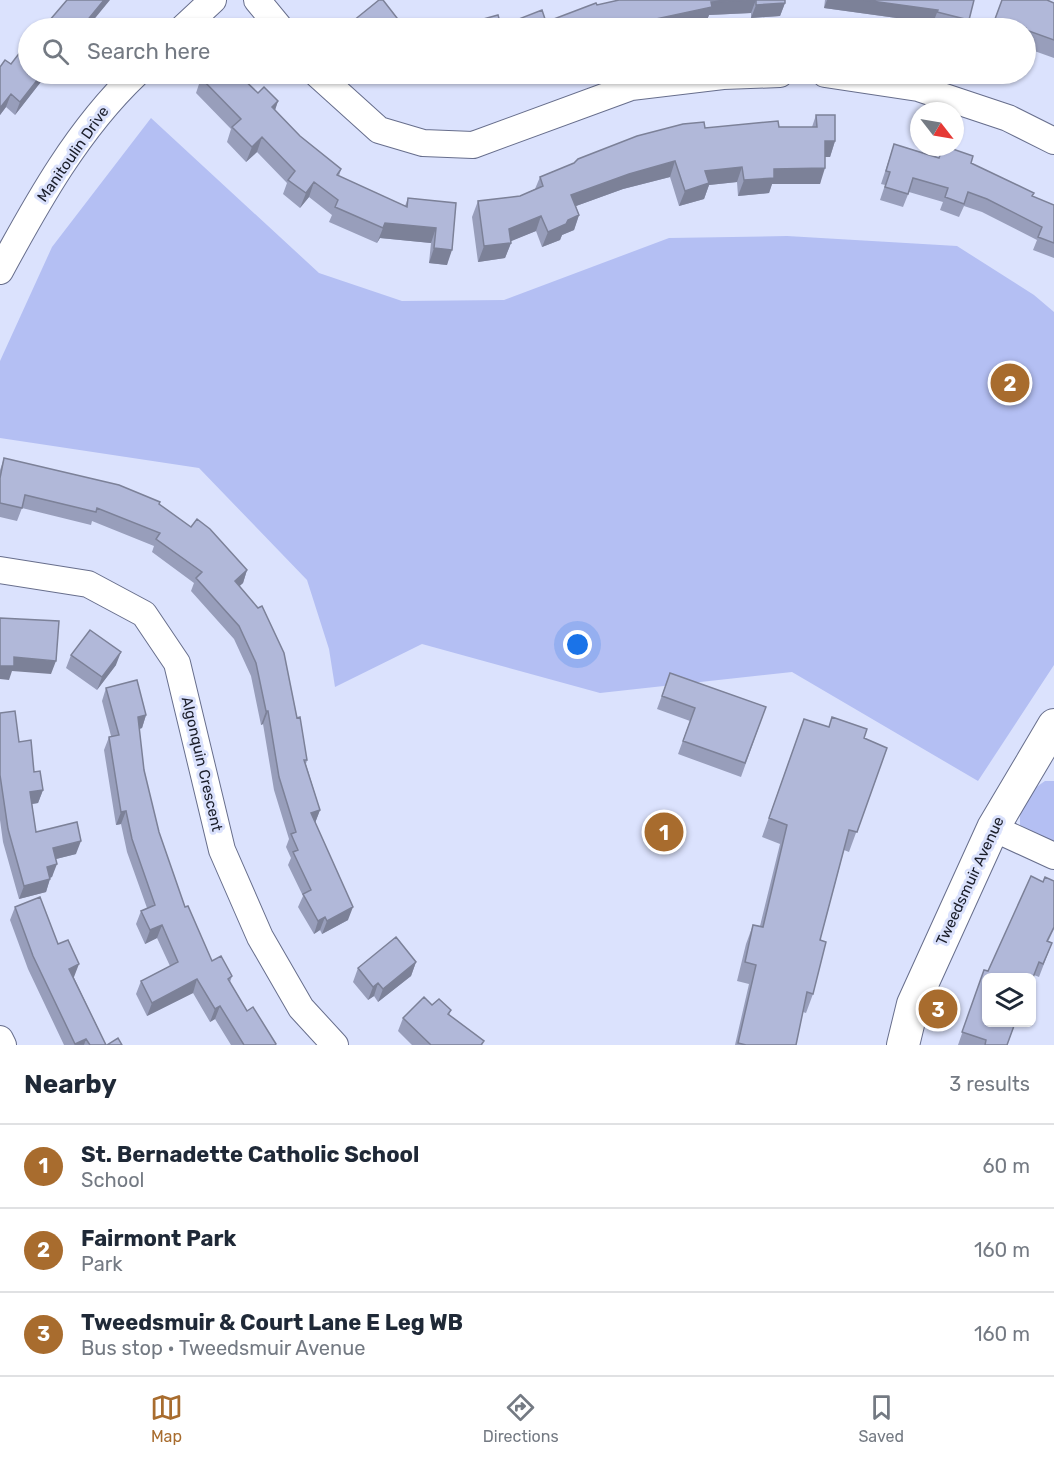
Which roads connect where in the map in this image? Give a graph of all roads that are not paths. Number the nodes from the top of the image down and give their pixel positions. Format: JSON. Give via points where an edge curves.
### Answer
{"nodes":[{"id":1,"x":213,"y":0,"type":"edge"},
{"id":2,"x":257,"y":0,"type":"edge"},
{"id":3,"x":194,"y":18,"type":"edge"},
{"id":4,"x":272,"y":18,"type":"edge"},
{"id":5,"x":125,"y":84,"type":"edge"},
{"id":6,"x":328,"y":84,"type":"edge"},
{"id":7,"x":656,"y":84,"type":"edge"},
{"id":8,"x":891,"y":84,"type":"edge"},
{"id":9,"x":1054,"y":141,"type":"edge"},
{"id":10,"x":0,"y":272,"type":"edge"},
{"id":11,"x":0,"y":570,"type":"edge"},
{"id":12,"x":1054,"y":725,"type":"edge"},
{"id":13,"x":1046,"y":758,"type":"edge"},
{"id":14,"x":993,"y":828,"type":"junction"},
{"id":15,"x":1054,"y":856,"type":"edge"},
{"id":16,"x":0,"y":1039,"type":"edge"},
{"id":17,"x":3,"y":1045,"type":"edge"},
{"id":18,"x":335,"y":1045,"type":"edge"},
{"id":19,"x":903,"y":1045,"type":"edge"}],
"edges":[{"from":1,"to":3,"type":"street"},
{"from":2,"to":4,"type":"street"},
{"from":5,"to":10,"type":"street","name":"Manitoulin Drive","via":[[48,184]]},
{"from":6,"to":7,"type":"street","via":[[379,130],[423,143],[473,145],[631,87]]},
{"from":8,"to":9,"type":"street","via":[[918,88],[1008,118]]},
{"from":11,"to":18,"type":"street","name":"Algonquin Crescent","via":[[88,584],[144,614],[177,663],[222,850],[260,937],[301,1008]]},
{"from":12,"to":13,"type":"street","name":"Tweedsmuir Avenue"},
{"from":13,"to":14,"type":"street","name":"Tweedsmuir Avenue"},
{"from":14,"to":15,"type":"street"},
{"from":14,"to":19,"type":"street","name":"Tweedsmuir Avenue","via":[[913,1004]]},
{"from":16,"to":17,"type":"street"}]}
